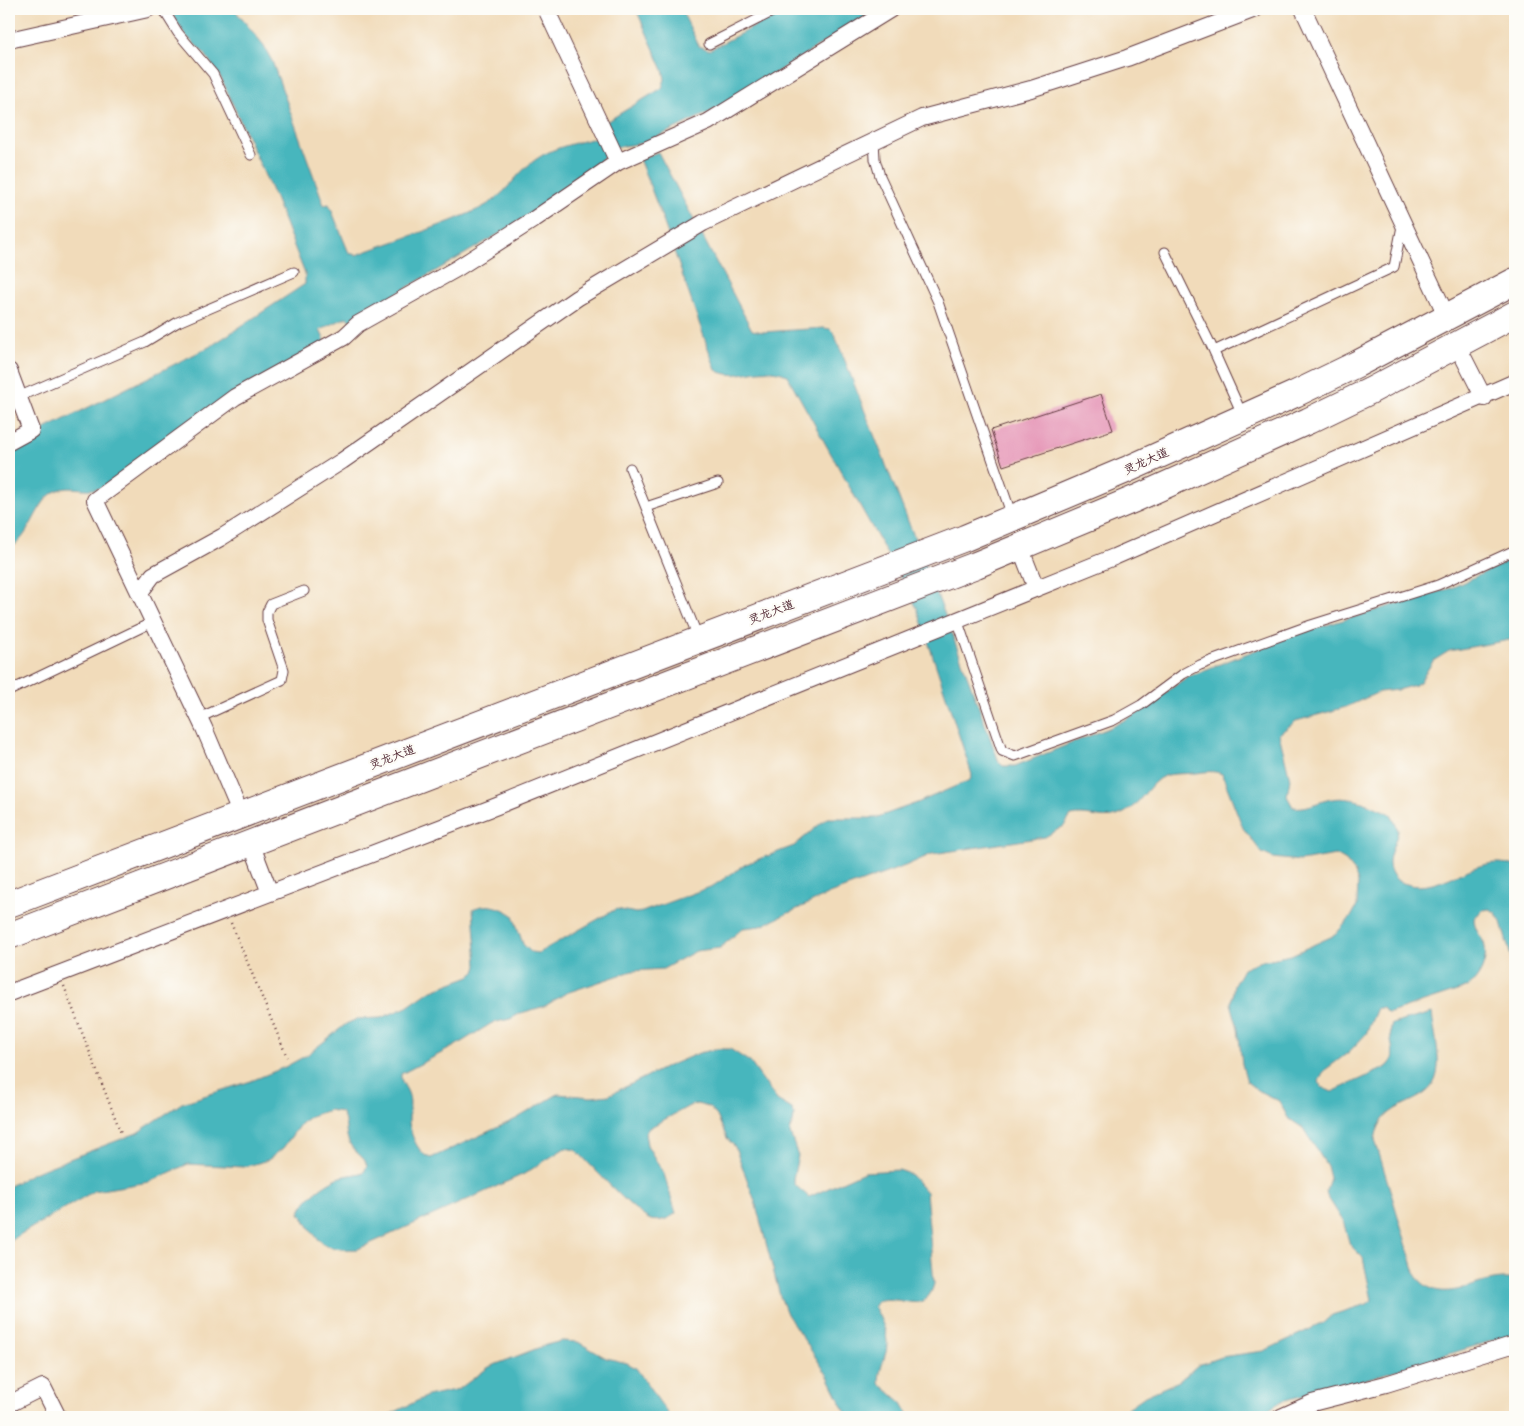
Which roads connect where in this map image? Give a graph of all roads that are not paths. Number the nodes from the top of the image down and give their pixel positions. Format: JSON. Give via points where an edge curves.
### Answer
{"nodes":[{"id":1,"x":148,"y":9,"type":"edge"},
{"id":2,"x":163,"y":9,"type":"edge"},
{"id":3,"x":546,"y":9,"type":"edge"},
{"id":4,"x":778,"y":9,"type":"edge"},
{"id":5,"x":891,"y":9,"type":"edge"},
{"id":6,"x":1254,"y":9,"type":"edge"},
{"id":7,"x":1304,"y":9,"type":"edge"},
{"id":8,"x":9,"y":40,"type":"edge"},
{"id":9,"x":709,"y":44,"type":"dead end"},
{"id":10,"x":874,"y":140,"type":"junction"},
{"id":11,"x":250,"y":155,"type":"dead end"},
{"id":12,"x":616,"y":157,"type":"junction"},
{"id":13,"x":1402,"y":222,"type":"junction"},
{"id":14,"x":1165,"y":252,"type":"dead end"},
{"id":15,"x":294,"y":272,"type":"dead end"},
{"id":16,"x":1515,"y":281,"type":"edge"},
{"id":17,"x":1515,"y":314,"type":"edge"},
{"id":18,"x":1447,"y":317,"type":"junction"},
{"id":19,"x":1458,"y":345,"type":"junction"},
{"id":20,"x":1214,"y":352,"type":"junction"},
{"id":21,"x":9,"y":371,"type":"edge"},
{"id":22,"x":1515,"y":382,"type":"edge"},
{"id":23,"x":18,"y":397,"type":"junction"},
{"id":24,"x":1484,"y":398,"type":"junction"},
{"id":25,"x":1243,"y":418,"type":"junction"},
{"id":26,"x":9,"y":442,"type":"edge"},
{"id":27,"x":630,"y":468,"type":"dead end"},
{"id":28,"x":718,"y":483,"type":"dead end"},
{"id":29,"x":646,"y":507,"type":"junction"},
{"id":30,"x":1013,"y":518,"type":"junction"},
{"id":31,"x":1020,"y":547,"type":"junction"},
{"id":32,"x":1515,"y":550,"type":"edge"},
{"id":33,"x":1036,"y":588,"type":"junction"},
{"id":34,"x":304,"y":591,"type":"dead end"},
{"id":35,"x":141,"y":592,"type":"junction"},
{"id":36,"x":955,"y":620,"type":"junction"},
{"id":37,"x":154,"y":621,"type":"junction"},
{"id":38,"x":699,"y":640,"type":"junction"},
{"id":39,"x":9,"y":691,"type":"edge"},
{"id":40,"x":200,"y":718,"type":"junction"},
{"id":41,"x":242,"y":815,"type":"junction"},
{"id":42,"x":251,"y":843,"type":"junction"},
{"id":43,"x":270,"y":893,"type":"junction"},
{"id":44,"x":9,"y":904,"type":"edge"},
{"id":45,"x":9,"y":936,"type":"edge"},
{"id":46,"x":9,"y":992,"type":"edge"},
{"id":47,"x":1515,"y":1344,"type":"edge"},
{"id":48,"x":9,"y":1404,"type":"edge"},
{"id":49,"x":58,"y":1417,"type":"edge"},
{"id":50,"x":1282,"y":1417,"type":"edge"}],
"edges":[{"from":1,"to":8,"type":"street"},
{"from":2,"to":11,"type":"lane","via":[[178,33],[213,74]]},
{"from":3,"to":12,"type":"street"},
{"from":4,"to":9,"type":"lane"},
{"from":5,"to":12,"type":"street","via":[[708,122]]},
{"from":6,"to":10,"type":"street","via":[[1127,58],[1031,89],[922,118]]},
{"from":7,"to":13,"type":"street"},
{"from":10,"to":30,"type":"lane","via":[[880,176],[938,302]]},
{"from":10,"to":35,"type":"street","via":[[703,223],[577,298],[284,499],[153,575]]},
{"from":12,"to":35,"type":"street","via":[[464,264],[358,324],[344,337],[235,397],[96,500]]},
{"from":13,"to":18,"type":"street"},
{"from":13,"to":20,"type":"lane","via":[[1394,267]]},
{"from":14,"to":20,"type":"lane"},
{"from":15,"to":23,"type":"lane"},
{"from":16,"to":18,"type":"main road","name":"灵龙大道"},
{"from":17,"to":19,"type":"main road"},
{"from":18,"to":25,"type":"main road","name":"灵龙大道"},
{"from":19,"to":24,"type":"street"},
{"from":19,"to":31,"type":"main road","via":[[1245,450]]},
{"from":20,"to":25,"type":"lane"},
{"from":21,"to":23,"type":"street"},
{"from":22,"to":24,"type":"street"},
{"from":23,"to":26,"type":"street","via":[[31,430]]},
{"from":24,"to":33,"type":"street"},
{"from":25,"to":30,"type":"main road","name":"灵龙大道"},
{"from":27,"to":29,"type":"lane"},
{"from":28,"to":29,"type":"lane"},
{"from":29,"to":38,"type":"lane"},
{"from":30,"to":38,"type":"main road","name":"灵龙大道"},
{"from":31,"to":33,"type":"street"},
{"from":31,"to":42,"type":"main road"},
{"from":32,"to":36,"type":"lane","via":[[1438,585],[1311,625],[1200,665],[1141,706],[1114,720],[1016,756],[1002,751]]},
{"from":33,"to":36,"type":"street"},
{"from":34,"to":40,"type":"lane","via":[[272,604],[267,612],[284,670],[282,680]]},
{"from":35,"to":37,"type":"street"},
{"from":36,"to":43,"type":"street","via":[[534,791]]},
{"from":37,"to":39,"type":"lane"},
{"from":37,"to":40,"type":"street"},
{"from":38,"to":41,"type":"main road","name":"灵龙大道"},
{"from":40,"to":41,"type":"street"},
{"from":41,"to":44,"type":"main road","name":"灵龙大道"},
{"from":42,"to":43,"type":"street"},
{"from":42,"to":45,"type":"main road"},
{"from":43,"to":46,"type":"street"},
{"from":47,"to":50,"type":"street","via":[[1312,1404]]},
{"from":48,"to":49,"type":"street","via":[[42,1387]]}]}
